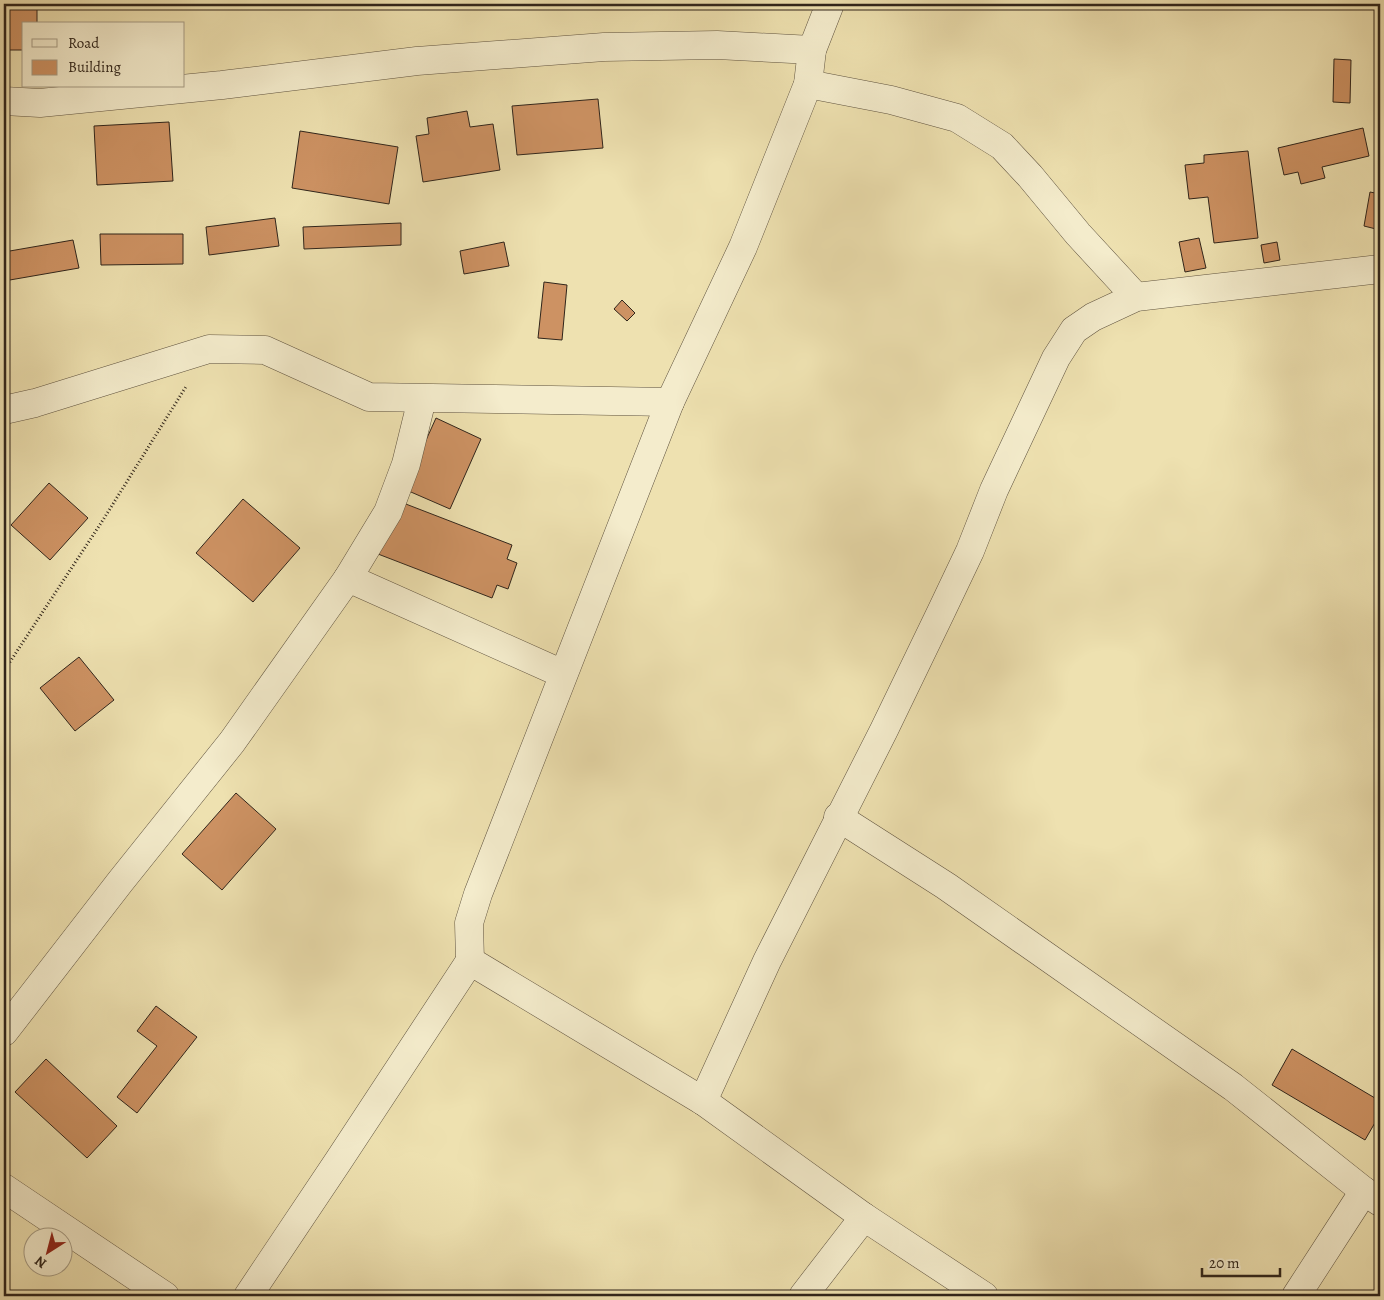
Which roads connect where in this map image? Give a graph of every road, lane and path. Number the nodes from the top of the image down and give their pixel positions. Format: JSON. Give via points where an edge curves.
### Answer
{"nodes":[{"id":1,"x":830,"y":4,"type":"edge"},
{"id":2,"x":812,"y":50,"type":"junction"},
{"id":3,"x":808,"y":84,"type":"junction"},
{"id":4,"x":4,"y":102,"type":"edge"},
{"id":5,"x":1380,"y":269,"type":"edge"},
{"id":6,"x":1136,"y":297,"type":"junction"},
{"id":7,"x":209,"y":349,"type":"junction"},
{"id":8,"x":422,"y":399,"type":"junction"},
{"id":9,"x":670,"y":402,"type":"junction"},
{"id":10,"x":4,"y":410,"type":"edge"},
{"id":11,"x":348,"y":578,"type":"junction"},
{"id":12,"x":4,"y":671,"type":"edge"},
{"id":13,"x":563,"y":674,"type":"junction"},
{"id":14,"x":838,"y":817,"type":"junction"},
{"id":15,"x":470,"y":961,"type":"junction"},
{"id":16,"x":4,"y":1032,"type":"edge"},
{"id":17,"x":703,"y":1101,"type":"junction"},
{"id":18,"x":4,"y":1188,"type":"edge"},
{"id":19,"x":1372,"y":1196,"type":"edge"},
{"id":20,"x":864,"y":1217,"type":"junction"},
{"id":21,"x":165,"y":1296,"type":"edge"},
{"id":22,"x":248,"y":1296,"type":"edge"},
{"id":23,"x":803,"y":1296,"type":"edge"},
{"id":24,"x":984,"y":1296,"type":"edge"},
{"id":25,"x":1296,"y":1296,"type":"edge"}],
"edges":[{"from":1,"to":2,"type":"street"},
{"from":2,"to":3,"type":"street"},
{"from":2,"to":4,"type":"street","via":[[717,45],[604,47],[417,61],[40,103]]},
{"from":3,"to":6,"type":"street","via":[[891,100],[957,118],[1002,146]]},
{"from":3,"to":9,"type":"street","via":[[743,247]]},
{"from":5,"to":6,"type":"street"},
{"from":6,"to":14,"type":"street","via":[[1093,317],[1074,330],[1056,358],[994,490],[966,559],[884,730]]},
{"from":7,"to":8,"type":"street","via":[[265,350],[369,397]]},
{"from":7,"to":10,"type":"street"},
{"from":7,"to":12,"type":"path"},
{"from":8,"to":9,"type":"street"},
{"from":8,"to":11,"type":"street","via":[[406,464],[388,512]]},
{"from":9,"to":13,"type":"street"},
{"from":11,"to":13,"type":"street"},
{"from":11,"to":16,"type":"street","via":[[232,742]]},
{"from":13,"to":15,"type":"street","via":[[478,894],[470,923]]},
{"from":14,"to":17,"type":"street"},
{"from":14,"to":19,"type":"street","via":[[946,886],[1233,1087]]},
{"from":15,"to":17,"type":"street"},
{"from":15,"to":22,"type":"street"},
{"from":17,"to":20,"type":"street"},
{"from":18,"to":21,"type":"street"},
{"from":19,"to":25,"type":"street"},
{"from":20,"to":23,"type":"street"},
{"from":20,"to":24,"type":"street"}]}
